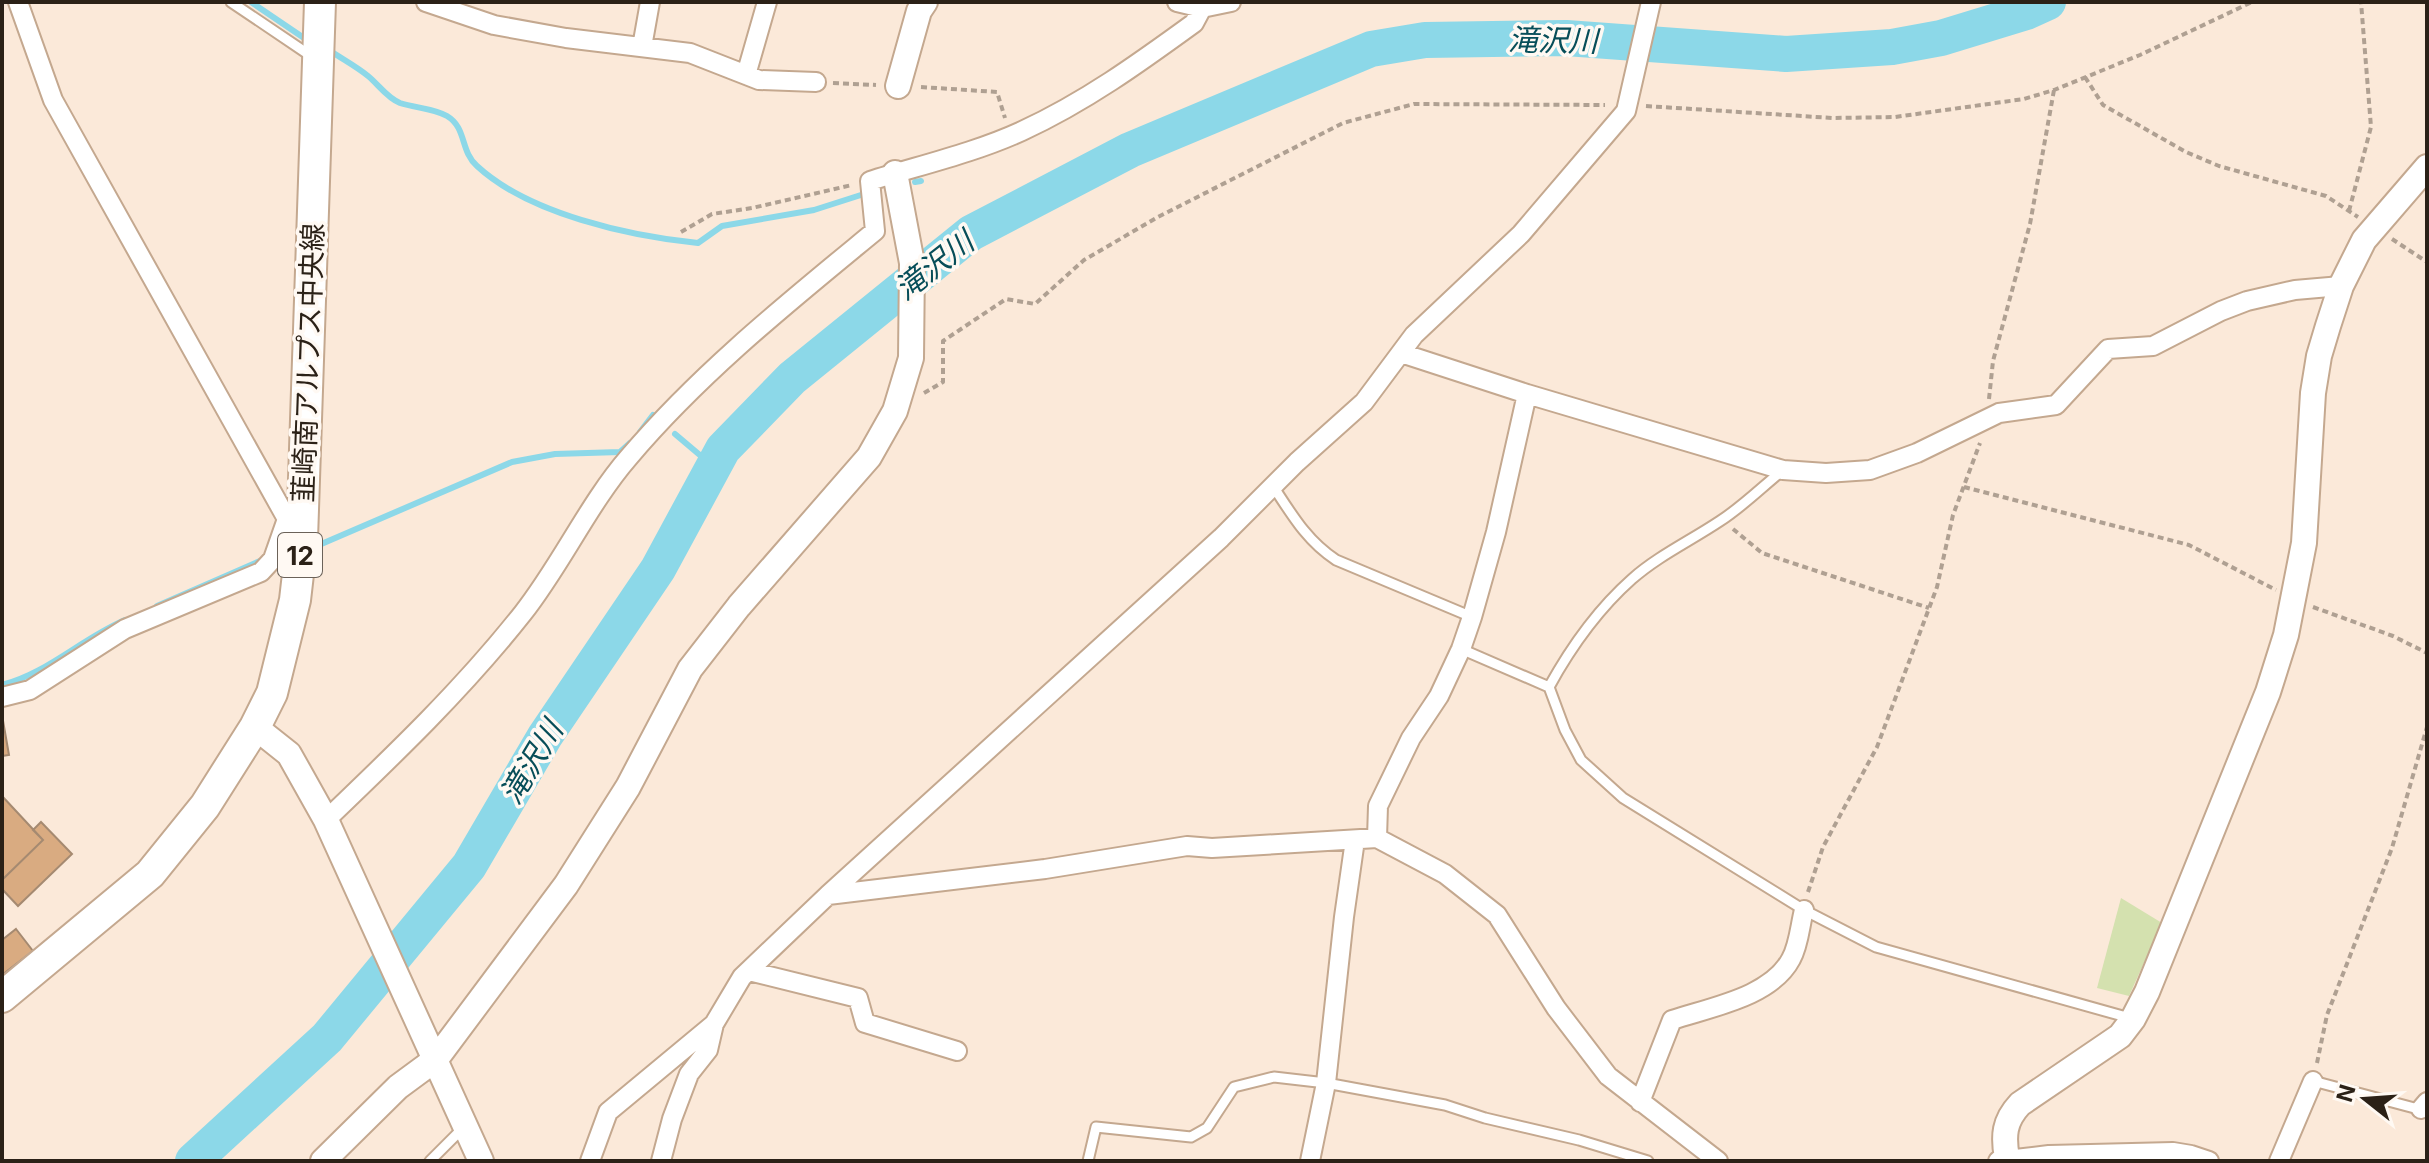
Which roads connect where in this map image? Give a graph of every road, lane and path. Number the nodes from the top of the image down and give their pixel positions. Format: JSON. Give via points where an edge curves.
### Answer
{"nodes":[{"id":1,"x":18,"y":2,"type":"edge"},
{"id":2,"x":231,"y":2,"type":"edge"},
{"id":3,"x":320,"y":2,"type":"edge"},
{"id":4,"x":426,"y":2,"type":"edge"},
{"id":5,"x":650,"y":2,"type":"edge"},
{"id":6,"x":767,"y":2,"type":"edge"},
{"id":7,"x":925,"y":2,"type":"edge"},
{"id":8,"x":1177,"y":2,"type":"edge"},
{"id":9,"x":1231,"y":2,"type":"edge"},
{"id":10,"x":1651,"y":2,"type":"edge"},
{"id":11,"x":2252,"y":2,"type":"edge"},
{"id":12,"x":2361,"y":2,"type":"edge"},
{"id":13,"x":1202,"y":8,"type":"junction"},
{"id":14,"x":642,"y":47,"type":"junction"},
{"id":15,"x":318,"y":61,"type":"junction"},
{"id":16,"x":746,"y":75,"type":"junction"},
{"id":17,"x":2085,"y":77,"type":"junction"},
{"id":18,"x":816,"y":82,"type":"joint"},
{"id":19,"x":898,"y":86,"type":"junction"},
{"id":20,"x":2054,"y":90,"type":"junction"},
{"id":21,"x":1629,"y":99,"type":"junction"},
{"id":22,"x":1010,"y":135,"type":"junction"},
{"id":23,"x":2427,"y":167,"type":"edge"},
{"id":24,"x":895,"y":173,"type":"junction"},
{"id":25,"x":870,"y":181,"type":"junction"},
{"id":26,"x":2349,"y":211,"type":"junction"},
{"id":27,"x":2375,"y":228,"type":"junction"},
{"id":28,"x":681,"y":232,"type":"dead end"},
{"id":29,"x":2427,"y":262,"type":"edge"},
{"id":30,"x":2341,"y":286,"type":"junction"},
{"id":31,"x":1401,"y":353,"type":"junction"},
{"id":32,"x":1527,"y":394,"type":"junction"},
{"id":33,"x":895,"y":411,"type":"junction"},
{"id":34,"x":1987,"y":419,"type":"junction"},
{"id":35,"x":1783,"y":470,"type":"junction"},
{"id":36,"x":1273,"y":486,"type":"junction"},
{"id":37,"x":1964,"y":487,"type":"junction"},
{"id":38,"x":1722,"y":520,"type":"junction"},
{"id":39,"x":295,"y":529,"type":"junction"},
{"id":40,"x":2295,"y":600,"type":"junction"},
{"id":41,"x":1929,"y":608,"type":"junction"},
{"id":42,"x":1472,"y":617,"type":"junction"},
{"id":43,"x":1461,"y":649,"type":"junction"},
{"id":44,"x":2427,"y":653,"type":"edge"},
{"id":45,"x":1549,"y":687,"type":"junction"},
{"id":46,"x":2,"y":697,"type":"edge"},
{"id":47,"x":255,"y":727,"type":"junction"},
{"id":48,"x":2427,"y":729,"type":"edge"},
{"id":49,"x":327,"y":823,"type":"junction"},
{"id":50,"x":1377,"y":838,"type":"junction"},
{"id":51,"x":1355,"y":840,"type":"junction"},
{"id":52,"x":828,"y":895,"type":"junction"},
{"id":53,"x":1804,"y":910,"type":"junction"},
{"id":54,"x":749,"y":971,"type":"junction"},
{"id":55,"x":2,"y":997,"type":"edge"},
{"id":56,"x":2133,"y":1019,"type":"junction"},
{"id":57,"x":714,"y":1024,"type":"junction"},
{"id":58,"x":957,"y":1051,"type":"dead end"},
{"id":59,"x":436,"y":1059,"type":"junction"},
{"id":60,"x":2313,"y":1081,"type":"junction"},
{"id":61,"x":1326,"y":1083,"type":"junction"},
{"id":62,"x":1640,"y":1102,"type":"junction"},
{"id":63,"x":2425,"y":1107,"type":"edge"},
{"id":64,"x":466,"y":1126,"type":"junction"},
{"id":65,"x":2002,"y":1160,"type":"edge"},
{"id":66,"x":323,"y":1161,"type":"edge"},
{"id":67,"x":430,"y":1161,"type":"edge"},
{"id":68,"x":481,"y":1161,"type":"edge"},
{"id":69,"x":590,"y":1161,"type":"edge"},
{"id":70,"x":661,"y":1161,"type":"edge"},
{"id":71,"x":1088,"y":1161,"type":"edge"},
{"id":72,"x":1310,"y":1161,"type":"edge"},
{"id":73,"x":1648,"y":1161,"type":"edge"},
{"id":74,"x":1718,"y":1161,"type":"edge"},
{"id":75,"x":2209,"y":1161,"type":"edge"},
{"id":76,"x":2279,"y":1161,"type":"edge"}],
"edges":[{"from":1,"to":39,"type":"street","via":[[53,100]]},
{"from":2,"to":15,"type":"lane"},
{"from":3,"to":15,"type":"main road","name":"韮崎南アルプス中央線","number":"12"},
{"from":4,"to":14,"type":"street","via":[[494,25]]},
{"from":5,"to":14,"type":"street"},
{"from":6,"to":16,"type":"street"},
{"from":7,"to":19,"type":"street"},
{"from":8,"to":13,"type":"street"},
{"from":9,"to":13,"type":"street"},
{"from":10,"to":21,"type":"street"},
{"from":11,"to":17,"type":"path"},
{"from":12,"to":26,"type":"path","via":[[2371,127]]},
{"from":13,"to":22,"type":"street","via":[[1194,23],[1098,92]]},
{"from":14,"to":16,"type":"street","via":[[690,53]]},
{"from":15,"to":39,"type":"main road","name":"韮崎南アルプス中央線","number":"12"},
{"from":16,"to":18,"type":"street"},
{"from":17,"to":20,"type":"path"},
{"from":17,"to":26,"type":"path","via":[[2103,105],[2186,152],[2326,196]]},
{"from":18,"to":19,"type":"path"},
{"from":19,"to":22,"type":"path","via":[[997,92]]},
{"from":20,"to":21,"type":"path","via":[[1895,117],[1833,118]]},
{"from":20,"to":34,"type":"path","via":[[2030,224],[1993,361]]},
{"from":21,"to":31,"type":"street","via":[[1613,129],[1521,234]]},
{"from":21,"to":33,"type":"path","via":[[1414,104],[1343,123],[1084,260],[1035,304],[1006,299],[943,341],[943,382]]},
{"from":22,"to":24,"type":"street"},
{"from":23,"to":27,"type":"street"},
{"from":24,"to":25,"type":"street"},
{"from":24,"to":33,"type":"street","via":[[912,263],[911,358]]},
{"from":25,"to":28,"type":"path","via":[[712,214]]},
{"from":25,"to":49,"type":"street","via":[[875,231],[774,314],[673,409],[627,459],[524,612],[438,713]]},
{"from":26,"to":27,"type":"path"},
{"from":27,"to":29,"type":"path"},
{"from":27,"to":30,"type":"street"},
{"from":30,"to":34,"type":"street","via":[[2247,301],[2153,346],[2108,349],[2056,405]]},
{"from":30,"to":40,"type":"street","via":[[2313,393],[2306,527]]},
{"from":31,"to":32,"type":"street"},
{"from":31,"to":36,"type":"street","via":[[1364,402]]},
{"from":32,"to":35,"type":"street"},
{"from":32,"to":42,"type":"street"},
{"from":33,"to":59,"type":"street","via":[[869,457],[690,669],[628,787],[566,885]]},
{"from":34,"to":35,"type":"street","via":[[1870,470]]},
{"from":34,"to":37,"type":"path"},
{"from":35,"to":38,"type":"lane"},
{"from":36,"to":42,"type":"lane","via":[[1304,534],[1336,560]]},
{"from":36,"to":52,"type":"street"},
{"from":37,"to":40,"type":"path","via":[[2189,545]]},
{"from":37,"to":41,"type":"path"},
{"from":38,"to":41,"type":"path","via":[[1762,553]]},
{"from":38,"to":45,"type":"lane","via":[[1631,580],[1589,623]]},
{"from":39,"to":46,"type":"street","via":[[261,572],[125,629],[30,690]]},
{"from":39,"to":47,"type":"main road","name":"韮崎南アルプス中央線","number":"12","via":[[295,600],[272,693]]},
{"from":40,"to":44,"type":"path"},
{"from":40,"to":56,"type":"street","via":[[2268,692]]},
{"from":41,"to":53,"type":"path","via":[[1877,747],[1812,872]]},
{"from":42,"to":43,"type":"street"},
{"from":43,"to":45,"type":"lane"},
{"from":43,"to":50,"type":"street","via":[[1378,806]]},
{"from":45,"to":53,"type":"lane","via":[[1581,760],[1623,798]]},
{"from":47,"to":49,"type":"street","via":[[289,754]]},
{"from":47,"to":55,"type":"main road","name":"韮崎南アルプス中央線","number":"12","via":[[205,806],[150,874]]},
{"from":48,"to":60,"type":"path","via":[[2392,848],[2327,1015]]},
{"from":49,"to":59,"type":"street"},
{"from":50,"to":51,"type":"street"},
{"from":50,"to":62,"type":"street","via":[[1445,874],[1497,915],[1589,1053]]},
{"from":51,"to":52,"type":"street","via":[[1187,846]]},
{"from":51,"to":61,"type":"street"},
{"from":52,"to":54,"type":"street"},
{"from":53,"to":56,"type":"lane","via":[[1876,947]]},
{"from":53,"to":62,"type":"street","via":[[1793,957],[1780,976],[1763,989],[1672,1020]]},
{"from":54,"to":57,"type":"street"},
{"from":54,"to":58,"type":"street","via":[[858,998],[865,1023]]},
{"from":56,"to":65,"type":"street","via":[[2120,1036],[2010,1114]]},
{"from":57,"to":69,"type":"street","via":[[608,1112]]},
{"from":57,"to":70,"type":"street","via":[[708,1050],[689,1074]]},
{"from":59,"to":64,"type":"street"},
{"from":59,"to":66,"type":"street","via":[[398,1087]]},
{"from":60,"to":63,"type":"lane"},
{"from":60,"to":76,"type":"street"},
{"from":61,"to":71,"type":"lane","via":[[1274,1077],[1234,1087],[1207,1128],[1191,1137],[1096,1127]]},
{"from":61,"to":72,"type":"street"},
{"from":61,"to":73,"type":"lane","via":[[1445,1105]]},
{"from":62,"to":74,"type":"street"},
{"from":64,"to":67,"type":"lane"},
{"from":64,"to":68,"type":"street"},
{"from":65,"to":75,"type":"street","via":[[2173,1152]]}]}
